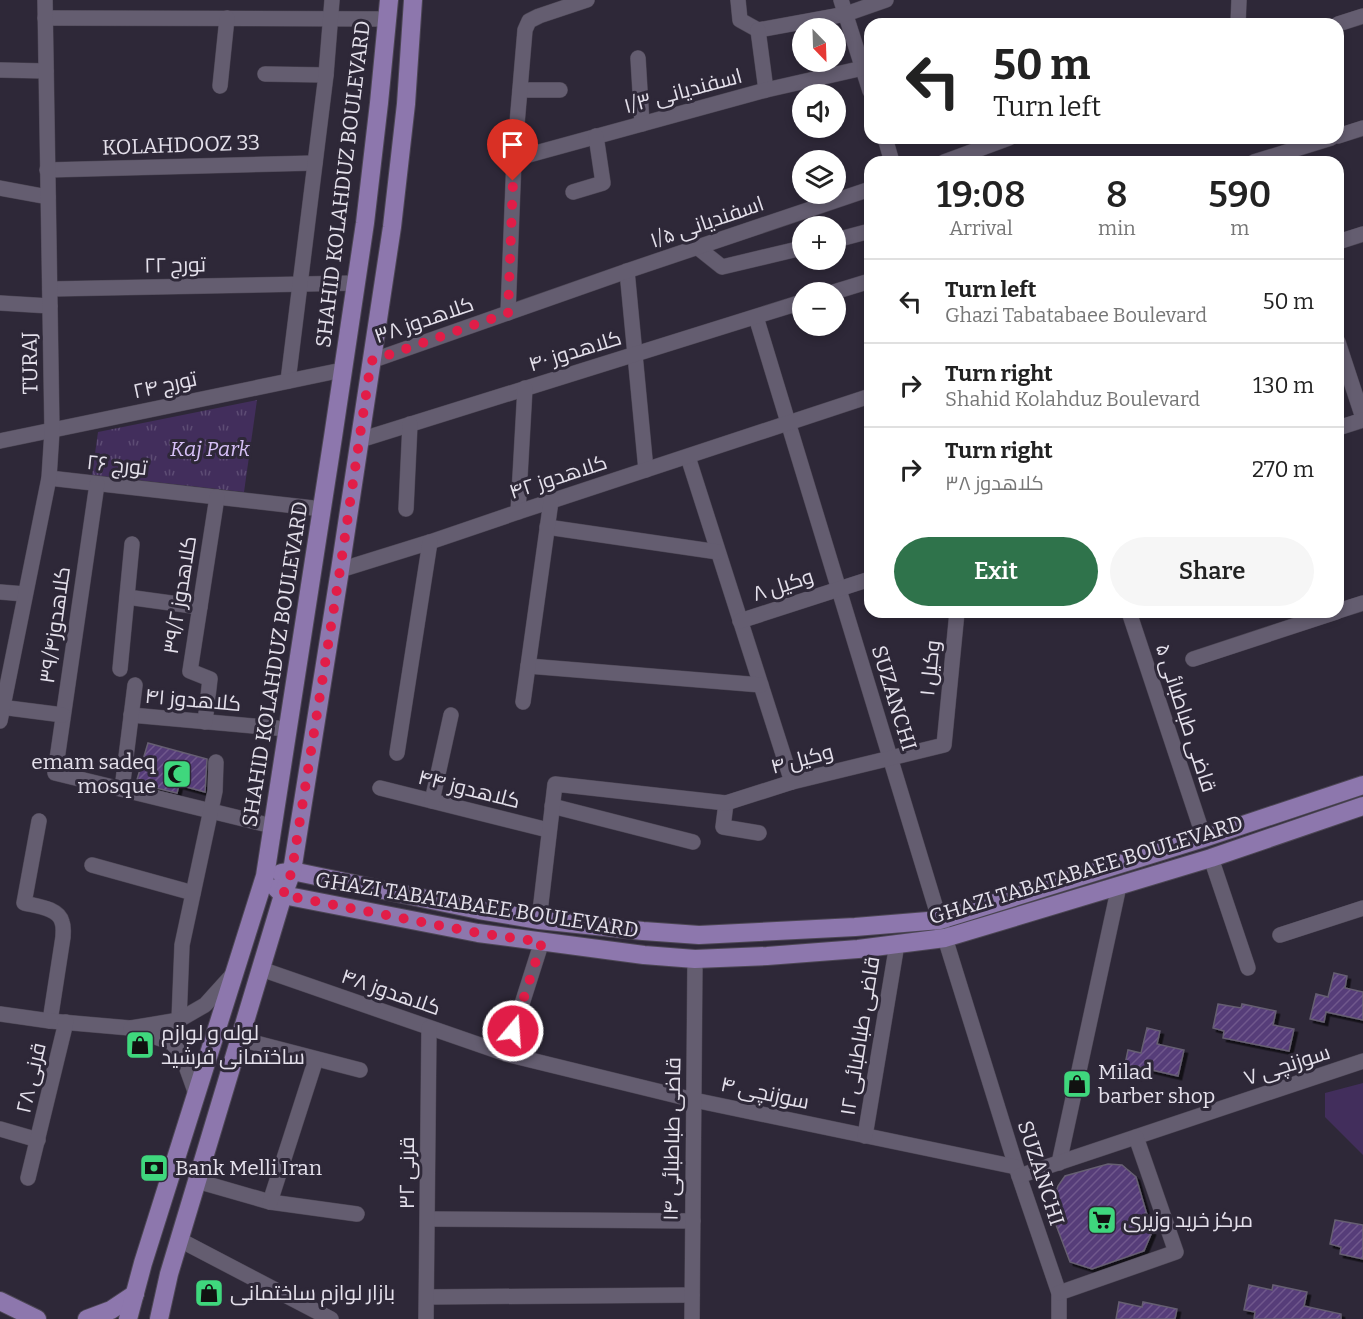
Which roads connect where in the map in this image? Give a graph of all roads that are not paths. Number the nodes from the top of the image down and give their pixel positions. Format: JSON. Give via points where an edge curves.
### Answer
{"nodes":[{"id":1,"x":45,"y":0,"type":"edge"},
{"id":2,"x":332,"y":0,"type":"edge"},
{"id":3,"x":388,"y":0,"type":"edge"},
{"id":4,"x":413,"y":0,"type":"edge"},
{"id":5,"x":587,"y":0,"type":"edge"},
{"id":6,"x":738,"y":0,"type":"edge"},
{"id":7,"x":886,"y":0,"type":"edge"},
{"id":8,"x":1239,"y":0,"type":"edge"},
{"id":9,"x":844,"y":7,"type":"edge"},
{"id":10,"x":1363,"y":16,"type":"edge"},
{"id":11,"x":45,"y":18,"type":"junction"},
{"id":12,"x":227,"y":18,"type":"junction"},
{"id":13,"x":1238,"y":18,"type":"edge"},
{"id":14,"x":331,"y":19,"type":"junction"},
{"id":15,"x":387,"y":19,"type":"junction"},
{"id":16,"x":1344,"y":22,"type":"edge"},
{"id":17,"x":758,"y":30,"type":"junction"},
{"id":18,"x":638,"y":58,"type":"dead end"},
{"id":19,"x":863,"y":68,"type":"junction"},
{"id":20,"x":0,"y":70,"type":"edge"},
{"id":21,"x":46,"y":71,"type":"junction"},
{"id":22,"x":864,"y":71,"type":"edge"},
{"id":23,"x":265,"y":74,"type":"dead end"},
{"id":24,"x":326,"y":75,"type":"junction"},
{"id":25,"x":220,"y":86,"type":"dead end"},
{"id":26,"x":520,"y":90,"type":"junction"},
{"id":27,"x":560,"y":90,"type":"dead end"},
{"id":28,"x":766,"y":90,"type":"junction"},
{"id":29,"x":642,"y":124,"type":"junction"},
{"id":30,"x":1363,"y":128,"type":"edge"},
{"id":31,"x":1344,"y":134,"type":"edge"},
{"id":32,"x":596,"y":136,"type":"junction"},
{"id":33,"x":993,"y":144,"type":"edge"},
{"id":34,"x":1316,"y":144,"type":"edge"},
{"id":35,"x":960,"y":156,"type":"edge"},
{"id":36,"x":1285,"y":156,"type":"edge"},
{"id":37,"x":514,"y":159,"type":"junction"},
{"id":38,"x":315,"y":163,"type":"junction"},
{"id":39,"x":47,"y":170,"type":"junction"},
{"id":40,"x":0,"y":188,"type":"edge"},
{"id":41,"x":864,"y":191,"type":"edge"},
{"id":42,"x":573,"y":192,"type":"dead end"},
{"id":43,"x":48,"y":197,"type":"junction"},
{"id":44,"x":864,"y":233,"type":"edge"},
{"id":45,"x":1363,"y":234,"type":"edge"},
{"id":46,"x":846,"y":237,"type":"edge"},
{"id":47,"x":1344,"y":240,"type":"edge"},
{"id":48,"x":697,"y":248,"type":"junction"},
{"id":49,"x":792,"y":250,"type":"edge"},
{"id":50,"x":627,"y":272,"type":"junction"},
{"id":51,"x":356,"y":283,"type":"junction"},
{"id":52,"x":864,"y":283,"type":"edge"},
{"id":53,"x":300,"y":284,"type":"junction"},
{"id":54,"x":846,"y":288,"type":"edge"},
{"id":55,"x":50,"y":289,"type":"junction"},
{"id":56,"x":0,"y":303,"type":"edge"},
{"id":57,"x":792,"y":305,"type":"edge"},
{"id":58,"x":50,"y":306,"type":"junction"},
{"id":59,"x":508,"y":313,"type":"junction"},
{"id":60,"x":756,"y":317,"type":"junction"},
{"id":61,"x":634,"y":355,"type":"junction"},
{"id":62,"x":1344,"y":360,"type":"edge"},
{"id":63,"x":371,"y":361,"type":"junction"},
{"id":64,"x":342,"y":370,"type":"junction"},
{"id":65,"x":288,"y":381,"type":"junction"},
{"id":66,"x":525,"y":388,"type":"junction"},
{"id":67,"x":864,"y":398,"type":"edge"},
{"id":68,"x":1363,"y":419,"type":"edge"},
{"id":69,"x":789,"y":423,"type":"junction"},
{"id":70,"x":410,"y":424,"type":"junction"},
{"id":71,"x":1344,"y":426,"type":"edge"},
{"id":72,"x":52,"y":431,"type":"junction"},
{"id":73,"x":360,"y":440,"type":"junction"},
{"id":74,"x":0,"y":441,"type":"edge"},
{"id":75,"x":688,"y":457,"type":"junction"},
{"id":76,"x":646,"y":470,"type":"junction"},
{"id":77,"x":49,"y":478,"type":"junction"},
{"id":78,"x":97,"y":484,"type":"junction"},
{"id":79,"x":217,"y":497,"type":"junction"},
{"id":80,"x":551,"y":501,"type":"junction"},
{"id":81,"x":322,"y":509,"type":"junction"},
{"id":82,"x":406,"y":510,"type":"dead end"},
{"id":83,"x":518,"y":512,"type":"junction"},
{"id":84,"x":547,"y":527,"type":"junction"},
{"id":85,"x":430,"y":543,"type":"junction"},
{"id":86,"x":132,"y":544,"type":"dead end"},
{"id":87,"x":718,"y":552,"type":"junction"},
{"id":88,"x":340,"y":570,"type":"junction"},
{"id":89,"x":864,"y":581,"type":"edge"},
{"id":90,"x":839,"y":589,"type":"junction"},
{"id":91,"x":0,"y":592,"type":"edge"},
{"id":92,"x":25,"y":594,"type":"junction"},
{"id":93,"x":127,"y":597,"type":"junction"},
{"id":94,"x":1363,"y":603,"type":"edge"},
{"id":95,"x":200,"y":607,"type":"junction"},
{"id":96,"x":1344,"y":610,"type":"edge"},
{"id":97,"x":956,"y":618,"type":"edge"},
{"id":98,"x":1131,"y":618,"type":"edge"},
{"id":99,"x":1319,"y":618,"type":"edge"},
{"id":100,"x":741,"y":621,"type":"junction"},
{"id":101,"x":1193,"y":659,"type":"dead end"},
{"id":102,"x":528,"y":666,"type":"junction"},
{"id":103,"x":120,"y":669,"type":"dead end"},
{"id":104,"x":135,"y":685,"type":"dead end"},
{"id":105,"x":761,"y":685,"type":"junction"},
{"id":106,"x":523,"y":702,"type":"dead end"},
{"id":107,"x":1,"y":712,"type":"edge"},
{"id":108,"x":63,"y":715,"type":"junction"},
{"id":109,"x":451,"y":715,"type":"dead end"},
{"id":110,"x":131,"y":716,"type":"junction"},
{"id":111,"x":205,"y":722,"type":"junction"},
{"id":112,"x":287,"y":729,"type":"junction"},
{"id":113,"x":397,"y":753,"type":"dead end"},
{"id":114,"x":890,"y":757,"type":"junction"},
{"id":115,"x":216,"y":762,"type":"dead end"},
{"id":116,"x":792,"y":782,"type":"junction"},
{"id":117,"x":1363,"y":784,"type":"edge"},
{"id":118,"x":380,"y":788,"type":"dead end"},
{"id":119,"x":122,"y":789,"type":"junction"},
{"id":120,"x":432,"y":801,"type":"junction"},
{"id":121,"x":726,"y":803,"type":"junction"},
{"id":122,"x":552,"y":806,"type":"junction"},
{"id":123,"x":1363,"y":806,"type":"edge"},
{"id":124,"x":211,"y":811,"type":"junction"},
{"id":125,"x":39,"y":821,"type":"dead end"},
{"id":126,"x":272,"y":826,"type":"junction"},
{"id":127,"x":548,"y":830,"type":"junction"},
{"id":128,"x":759,"y":833,"type":"dead end"},
{"id":129,"x":1204,"y":838,"type":"junction"},
{"id":130,"x":693,"y":842,"type":"dead end"},
{"id":131,"x":1211,"y":858,"type":"junction"},
{"id":132,"x":92,"y":865,"type":"dead end"},
{"id":133,"x":292,"y":871,"type":"junction"},
{"id":134,"x":265,"y":876,"type":"junction"},
{"id":135,"x":1119,"y":886,"type":"junction"},
{"id":136,"x":193,"y":893,"type":"junction"},
{"id":137,"x":283,"y":895,"type":"junction"},
{"id":138,"x":1363,"y":908,"type":"edge"},
{"id":139,"x":539,"y":920,"type":"junction"},
{"id":140,"x":940,"y":920,"type":"junction"},
{"id":141,"x":1280,"y":935,"type":"dead end"},
{"id":142,"x":945,"y":938,"type":"junction"},
{"id":143,"x":542,"y":942,"type":"junction"},
{"id":144,"x":897,"y":944,"type":"junction"},
{"id":145,"x":695,"y":959,"type":"junction"},
{"id":146,"x":1248,"y":968,"type":"dead end"},
{"id":147,"x":261,"y":969,"type":"junction"},
{"id":148,"x":235,"y":972,"type":"junction"},
{"id":149,"x":0,"y":1014,"type":"edge"},
{"id":150,"x":179,"y":1020,"type":"junction"},
{"id":151,"x":50,"y":1021,"type":"junction"},
{"id":152,"x":66,"y":1022,"type":"junction"},
{"id":153,"x":130,"y":1028,"type":"junction"},
{"id":154,"x":429,"y":1028,"type":"junction"},
{"id":155,"x":240,"y":1039,"type":"junction"},
{"id":156,"x":506,"y":1054,"type":"junction"},
{"id":157,"x":316,"y":1059,"type":"junction"},
{"id":158,"x":1363,"y":1061,"type":"edge"},
{"id":159,"x":360,"y":1070,"type":"dead end"},
{"id":160,"x":196,"y":1094,"type":"junction"},
{"id":161,"x":694,"y":1100,"type":"junction"},
{"id":162,"x":0,"y":1129,"type":"edge"},
{"id":163,"x":865,"y":1136,"type":"junction"},
{"id":164,"x":1136,"y":1137,"type":"junction"},
{"id":165,"x":38,"y":1140,"type":"junction"},
{"id":166,"x":1059,"y":1163,"type":"junction"},
{"id":167,"x":1018,"y":1171,"type":"junction"},
{"id":168,"x":28,"y":1178,"type":"dead end"},
{"id":169,"x":197,"y":1181,"type":"junction"},
{"id":170,"x":270,"y":1202,"type":"junction"},
{"id":171,"x":357,"y":1214,"type":"dead end"},
{"id":172,"x":428,"y":1219,"type":"junction"},
{"id":173,"x":693,"y":1221,"type":"junction"},
{"id":174,"x":180,"y":1240,"type":"junction"},
{"id":175,"x":143,"y":1263,"type":"junction"},
{"id":176,"x":169,"y":1274,"type":"junction"},
{"id":177,"x":1059,"y":1293,"type":"junction"},
{"id":178,"x":135,"y":1294,"type":"junction"},
{"id":179,"x":692,"y":1295,"type":"junction"},
{"id":180,"x":427,"y":1297,"type":"junction"},
{"id":181,"x":0,"y":1301,"type":"edge"},
{"id":182,"x":162,"y":1316,"type":"edge"},
{"id":183,"x":36,"y":1319,"type":"edge"},
{"id":184,"x":87,"y":1319,"type":"edge"},
{"id":185,"x":128,"y":1319,"type":"edge"},
{"id":186,"x":331,"y":1319,"type":"edge"},
{"id":187,"x":426,"y":1319,"type":"edge"},
{"id":188,"x":692,"y":1319,"type":"edge"},
{"id":189,"x":1059,"y":1319,"type":"edge"}],
"edges":[{"from":1,"to":11,"type":"street","name":"TURAJ"},
{"from":2,"to":14,"type":"street"},
{"from":3,"to":15,"type":"main road","name":"SHAHID KOLAHDUZ BOULEVARD"},
{"from":4,"to":63,"type":"main road","via":[[392,226]]},
{"from":5,"to":26,"type":"street","via":[[529,21]]},
{"from":6,"to":17,"type":"street","via":[[740,20]]},
{"from":7,"to":9,"type":"street"},
{"from":8,"to":13,"type":"street"},
{"from":9,"to":17,"type":"street"},
{"from":9,"to":19,"type":"street"},
{"from":10,"to":16,"type":"street"},
{"from":11,"to":12,"type":"street"},
{"from":11,"to":21,"type":"street","name":"TURAJ"},
{"from":12,"to":14,"type":"street"},
{"from":12,"to":25,"type":"street"},
{"from":14,"to":15,"type":"street"},
{"from":14,"to":24,"type":"street"},
{"from":15,"to":51,"type":"main road","name":"SHAHID KOLAHDUZ BOULEVARD"},
{"from":17,"to":28,"type":"street"},
{"from":18,"to":29,"type":"street"},
{"from":19,"to":22,"type":"street"},
{"from":19,"to":28,"type":"street","name":"اسفندیانی ۱/۳"},
{"from":20,"to":21,"type":"street"},
{"from":21,"to":39,"type":"street","name":"TURAJ"},
{"from":23,"to":24,"type":"street"},
{"from":24,"to":38,"type":"street"},
{"from":26,"to":27,"type":"street"},
{"from":26,"to":37,"type":"street"},
{"from":28,"to":29,"type":"street","name":"اسفندیانی ۱/۳"},
{"from":29,"to":32,"type":"street","name":"اسفندیانی ۱/۳"},
{"from":30,"to":31,"type":"street"},
{"from":32,"to":37,"type":"street","name":"اسفندیانی ۱/۳"},
{"from":32,"to":42,"type":"street","via":[[603,183]]},
{"from":33,"to":35,"type":"street"},
{"from":34,"to":36,"type":"street"},
{"from":37,"to":59,"type":"street"},
{"from":38,"to":39,"type":"street","name":"KOLAHDOOZ 33"},
{"from":38,"to":53,"type":"street"},
{"from":39,"to":43,"type":"street","name":"TURAJ"},
{"from":40,"to":43,"type":"street"},
{"from":41,"to":48,"type":"street","name":"اسفندیانی ۱/۵"},
{"from":43,"to":55,"type":"street","name":"TURAJ"},
{"from":44,"to":46,"type":"street"},
{"from":45,"to":47,"type":"street"},
{"from":48,"to":49,"type":"street","via":[[722,267]]},
{"from":48,"to":50,"type":"street","name":"اسفندیانی ۱/۵"},
{"from":50,"to":59,"type":"street","name":"کلاهدوز ۳۸"},
{"from":50,"to":61,"type":"street"},
{"from":51,"to":53,"type":"street","name":"تورج ۲۲"},
{"from":51,"to":64,"type":"main road","name":"SHAHID KOLAHDUZ BOULEVARD"},
{"from":52,"to":54,"type":"street"},
{"from":53,"to":55,"type":"street","name":"تورج ۲۲"},
{"from":53,"to":65,"type":"street"},
{"from":55,"to":58,"type":"street","name":"TURAJ"},
{"from":56,"to":58,"type":"street"},
{"from":57,"to":60,"type":"street","name":"کلاهدوز ۴۰"},
{"from":58,"to":72,"type":"street","name":"TURAJ"},
{"from":59,"to":63,"type":"street","name":"کلاهدوز ۳۸"},
{"from":60,"to":61,"type":"street","name":"کلاهدوز ۴۰"},
{"from":60,"to":69,"type":"street","name":"SUZANCHI"},
{"from":61,"to":66,"type":"street","name":"کلاهدوز ۴۰"},
{"from":61,"to":76,"type":"street"},
{"from":62,"to":68,"type":"street"},
{"from":63,"to":73,"type":"main road"},
{"from":64,"to":65,"type":"street","name":"تورج ۲۴"},
{"from":64,"to":81,"type":"main road","name":"SHAHID KOLAHDUZ BOULEVARD"},
{"from":65,"to":72,"type":"street","name":"تورج ۲۴"},
{"from":66,"to":70,"type":"street","name":"کلاهدوز ۴۰"},
{"from":66,"to":83,"type":"street"},
{"from":67,"to":69,"type":"street","name":"کلاهدوز ۴۲"},
{"from":68,"to":71,"type":"street"},
{"from":69,"to":75,"type":"street","name":"کلاهدوز ۴۲"},
{"from":69,"to":90,"type":"street","name":"SUZANCHI"},
{"from":70,"to":73,"type":"street","name":"کلاهدوز ۴۰"},
{"from":70,"to":82,"type":"street"},
{"from":72,"to":74,"type":"street","name":"تورج ۲۴"},
{"from":72,"to":77,"type":"street","name":"TURAJ"},
{"from":73,"to":88,"type":"main road"},
{"from":75,"to":76,"type":"street","name":"کلاهدوز ۴۲"},
{"from":75,"to":87,"type":"street"},
{"from":76,"to":80,"type":"street","name":"کلاهدوز ۴۲"},
{"from":77,"to":78,"type":"street","name":"تورج ۲۶"},
{"from":77,"to":92,"type":"street","name":"TURAJ"},
{"from":78,"to":79,"type":"street","name":"تورج ۲۶"},
{"from":78,"to":108,"type":"street","name":"کلاهدوز۳۹/۴"},
{"from":79,"to":81,"type":"street","name":"تورج ۲۶"},
{"from":79,"to":95,"type":"street","name":"کلاهدوز ۳۹/۲"},
{"from":80,"to":83,"type":"street","name":"کلاهدوز ۴۲"},
{"from":80,"to":84,"type":"street"},
{"from":81,"to":112,"type":"main road","name":"SHAHID KOLAHDUZ BOULEVARD"},
{"from":83,"to":85,"type":"street","name":"کلاهدوز ۴۲"},
{"from":84,"to":87,"type":"street"},
{"from":84,"to":102,"type":"street"},
{"from":85,"to":88,"type":"street","name":"کلاهدوز ۴۲"},
{"from":85,"to":113,"type":"street"},
{"from":86,"to":93,"type":"street"},
{"from":87,"to":100,"type":"street"},
{"from":88,"to":133,"type":"main road"},
{"from":89,"to":90,"type":"street","name":"وکيل ۸"},
{"from":90,"to":100,"type":"street","name":"وکيل ۸"},
{"from":90,"to":114,"type":"street","name":"SUZANCHI"},
{"from":91,"to":92,"type":"street"},
{"from":92,"to":107,"type":"street","name":"TURAJ"},
{"from":93,"to":95,"type":"street"},
{"from":93,"to":103,"type":"street"},
{"from":94,"to":96,"type":"street"},
{"from":95,"to":111,"type":"street","name":"کلاهدوز ۳۹/۲","via":[[190,671],[210,679]]},
{"from":97,"to":114,"type":"street","name":"وکيل ۱","via":[[944,745]]},
{"from":98,"to":129,"type":"street","name":"قاضی طباطبائی ۵"},
{"from":99,"to":101,"type":"street"},
{"from":100,"to":105,"type":"street"},
{"from":102,"to":105,"type":"street"},
{"from":102,"to":106,"type":"street"},
{"from":104,"to":110,"type":"street"},
{"from":105,"to":116,"type":"street"},
{"from":107,"to":108,"type":"street"},
{"from":108,"to":119,"type":"street","name":"کلاهدوز۳۹/۴","via":[[55,773]]},
{"from":109,"to":120,"type":"street"},
{"from":110,"to":111,"type":"street","name":"کلاهدوز ۴۱"},
{"from":110,"to":119,"type":"street"},
{"from":111,"to":112,"type":"street","name":"کلاهدوز ۴۱"},
{"from":112,"to":126,"type":"main road","name":"SHAHID KOLAHDUZ BOULEVARD"},
{"from":114,"to":116,"type":"street","name":"وکيل ۴"},
{"from":114,"to":140,"type":"street","name":"SUZANCHI"},
{"from":115,"to":124,"type":"street"},
{"from":116,"to":121,"type":"street","name":"وکيل ۴"},
{"from":117,"to":129,"type":"main road","name":"GHAZI TABATABAEE BOULEVARD"},
{"from":118,"to":120,"type":"street","name":"کلاهدوز ۴۴"},
{"from":119,"to":124,"type":"street"},
{"from":120,"to":127,"type":"street","name":"کلاهدوز ۴۴"},
{"from":121,"to":122,"type":"street","via":[[555,784]]},
{"from":121,"to":128,"type":"street","via":[[723,827]]},
{"from":122,"to":127,"type":"street"},
{"from":122,"to":130,"type":"street"},
{"from":123,"to":131,"type":"main road","name":"GHAZI TABATABAEE BOULEVARD"},
{"from":124,"to":126,"type":"street"},
{"from":124,"to":136,"type":"street"},
{"from":125,"to":151,"type":"street","via":[[24,903],[51,910],[63,923]]},
{"from":126,"to":134,"type":"main road","name":"SHAHID KOLAHDUZ BOULEVARD"},
{"from":127,"to":139,"type":"street"},
{"from":129,"to":140,"type":"main road","name":"GHAZI TABATABAEE BOULEVARD"},
{"from":131,"to":135,"type":"main road","name":"GHAZI TABATABAEE BOULEVARD"},
{"from":131,"to":146,"type":"street"},
{"from":132,"to":136,"type":"street"},
{"from":133,"to":134,"type":"main road","name":"GHAZI TABATABAEE BOULEVARD"},
{"from":133,"to":137,"type":"main road"},
{"from":133,"to":139,"type":"main road","name":"GHAZI TABATABAEE BOULEVARD"},
{"from":134,"to":137,"type":"main road","name":"GHAZI TABATABAEE BOULEVARD"},
{"from":134,"to":148,"type":"main road","name":"SHAHID KOLAHDUZ BOULEVARD"},
{"from":135,"to":142,"type":"main road","name":"GHAZI TABATABAEE BOULEVARD"},
{"from":135,"to":166,"type":"street"},
{"from":136,"to":150,"type":"street","via":[[182,945]]},
{"from":137,"to":143,"type":"main road","name":"GHAZI TABATABAEE BOULEVARD"},
{"from":137,"to":147,"type":"main road"},
{"from":138,"to":141,"type":"street"},
{"from":139,"to":140,"type":"main road","name":"GHAZI TABATABAEE BOULEVARD","via":[[699,935]]},
{"from":140,"to":142,"type":"street","name":"SUZANCHI"},
{"from":142,"to":144,"type":"main road","name":"GHAZI TABATABAEE BOULEVARD"},
{"from":142,"to":167,"type":"street","name":"SUZANCHI"},
{"from":143,"to":145,"type":"main road","name":"GHAZI TABATABAEE BOULEVARD"},
{"from":143,"to":156,"type":"street"},
{"from":144,"to":145,"type":"main road","name":"GHAZI TABATABAEE BOULEVARD"},
{"from":144,"to":163,"type":"street","name":"قاضی طباطبائی ۱۲"},
{"from":145,"to":161,"type":"street","name":"قاضی طباطبائی ۱۴"},
{"from":147,"to":154,"type":"street","name":"کلاهدوز ۴۸"},
{"from":147,"to":155,"type":"main road"},
{"from":148,"to":150,"type":"street","via":[[205,1005]]},
{"from":148,"to":160,"type":"main road","name":"SHAHID KOLAHDUZ BOULEVARD"},
{"from":149,"to":151,"type":"street"},
{"from":150,"to":153,"type":"street"},
{"from":151,"to":152,"type":"street"},
{"from":152,"to":153,"type":"street"},
{"from":152,"to":165,"type":"street","name":"قرنی ۲۸"},
{"from":153,"to":160,"type":"street","via":[[172,1043],[182,1055]]},
{"from":154,"to":156,"type":"street","name":"کلاهدوز ۴۸"},
{"from":154,"to":172,"type":"street","name":"قرنی ۳۲"},
{"from":155,"to":157,"type":"street"},
{"from":155,"to":169,"type":"main road"},
{"from":156,"to":161,"type":"street","name":"سوزنچی ۴"},
{"from":157,"to":159,"type":"street"},
{"from":157,"to":170,"type":"street"},
{"from":158,"to":164,"type":"street","name":"سوزنچی ۷"},
{"from":160,"to":175,"type":"main road","name":"SHAHID KOLAHDUZ BOULEVARD"},
{"from":161,"to":163,"type":"street","name":"سوزنچی ۴"},
{"from":161,"to":173,"type":"street","name":"قاضی طباطبائی ۱۴"},
{"from":162,"to":165,"type":"street"},
{"from":163,"to":167,"type":"street","name":"سوزنچی ۴"},
{"from":164,"to":166,"type":"street","name":"سوزنچی ۷"},
{"from":164,"to":177,"type":"street","via":[[1176,1252]]},
{"from":165,"to":168,"type":"street","name":"قرنی ۲۸"},
{"from":166,"to":167,"type":"street","name":"سوزنچی ۷"},
{"from":167,"to":177,"type":"street","name":"SUZANCHI"},
{"from":169,"to":170,"type":"street"},
{"from":169,"to":174,"type":"main road"},
{"from":170,"to":171,"type":"street"},
{"from":172,"to":173,"type":"street"},
{"from":172,"to":180,"type":"street","name":"قرنی ۳۲"},
{"from":173,"to":179,"type":"street","name":"قاضی طباطبائی ۱۴"},
{"from":174,"to":176,"type":"main road"},
{"from":174,"to":186,"type":"street"},
{"from":175,"to":176,"type":"main road"},
{"from":175,"to":178,"type":"main road","name":"SHAHID KOLAHDUZ BOULEVARD"},
{"from":176,"to":182,"type":"main road"},
{"from":177,"to":189,"type":"street","name":"SUZANCHI"},
{"from":178,"to":184,"type":"main road","via":[[111,1310]]},
{"from":178,"to":185,"type":"main road","name":"SHAHID KOLAHDUZ BOULEVARD"},
{"from":179,"to":180,"type":"street"},
{"from":179,"to":188,"type":"street","name":"قاضی طباطبائی ۱۴"},
{"from":180,"to":187,"type":"street","name":"قرنی ۳۲"},
{"from":181,"to":183,"type":"main road"}]}
